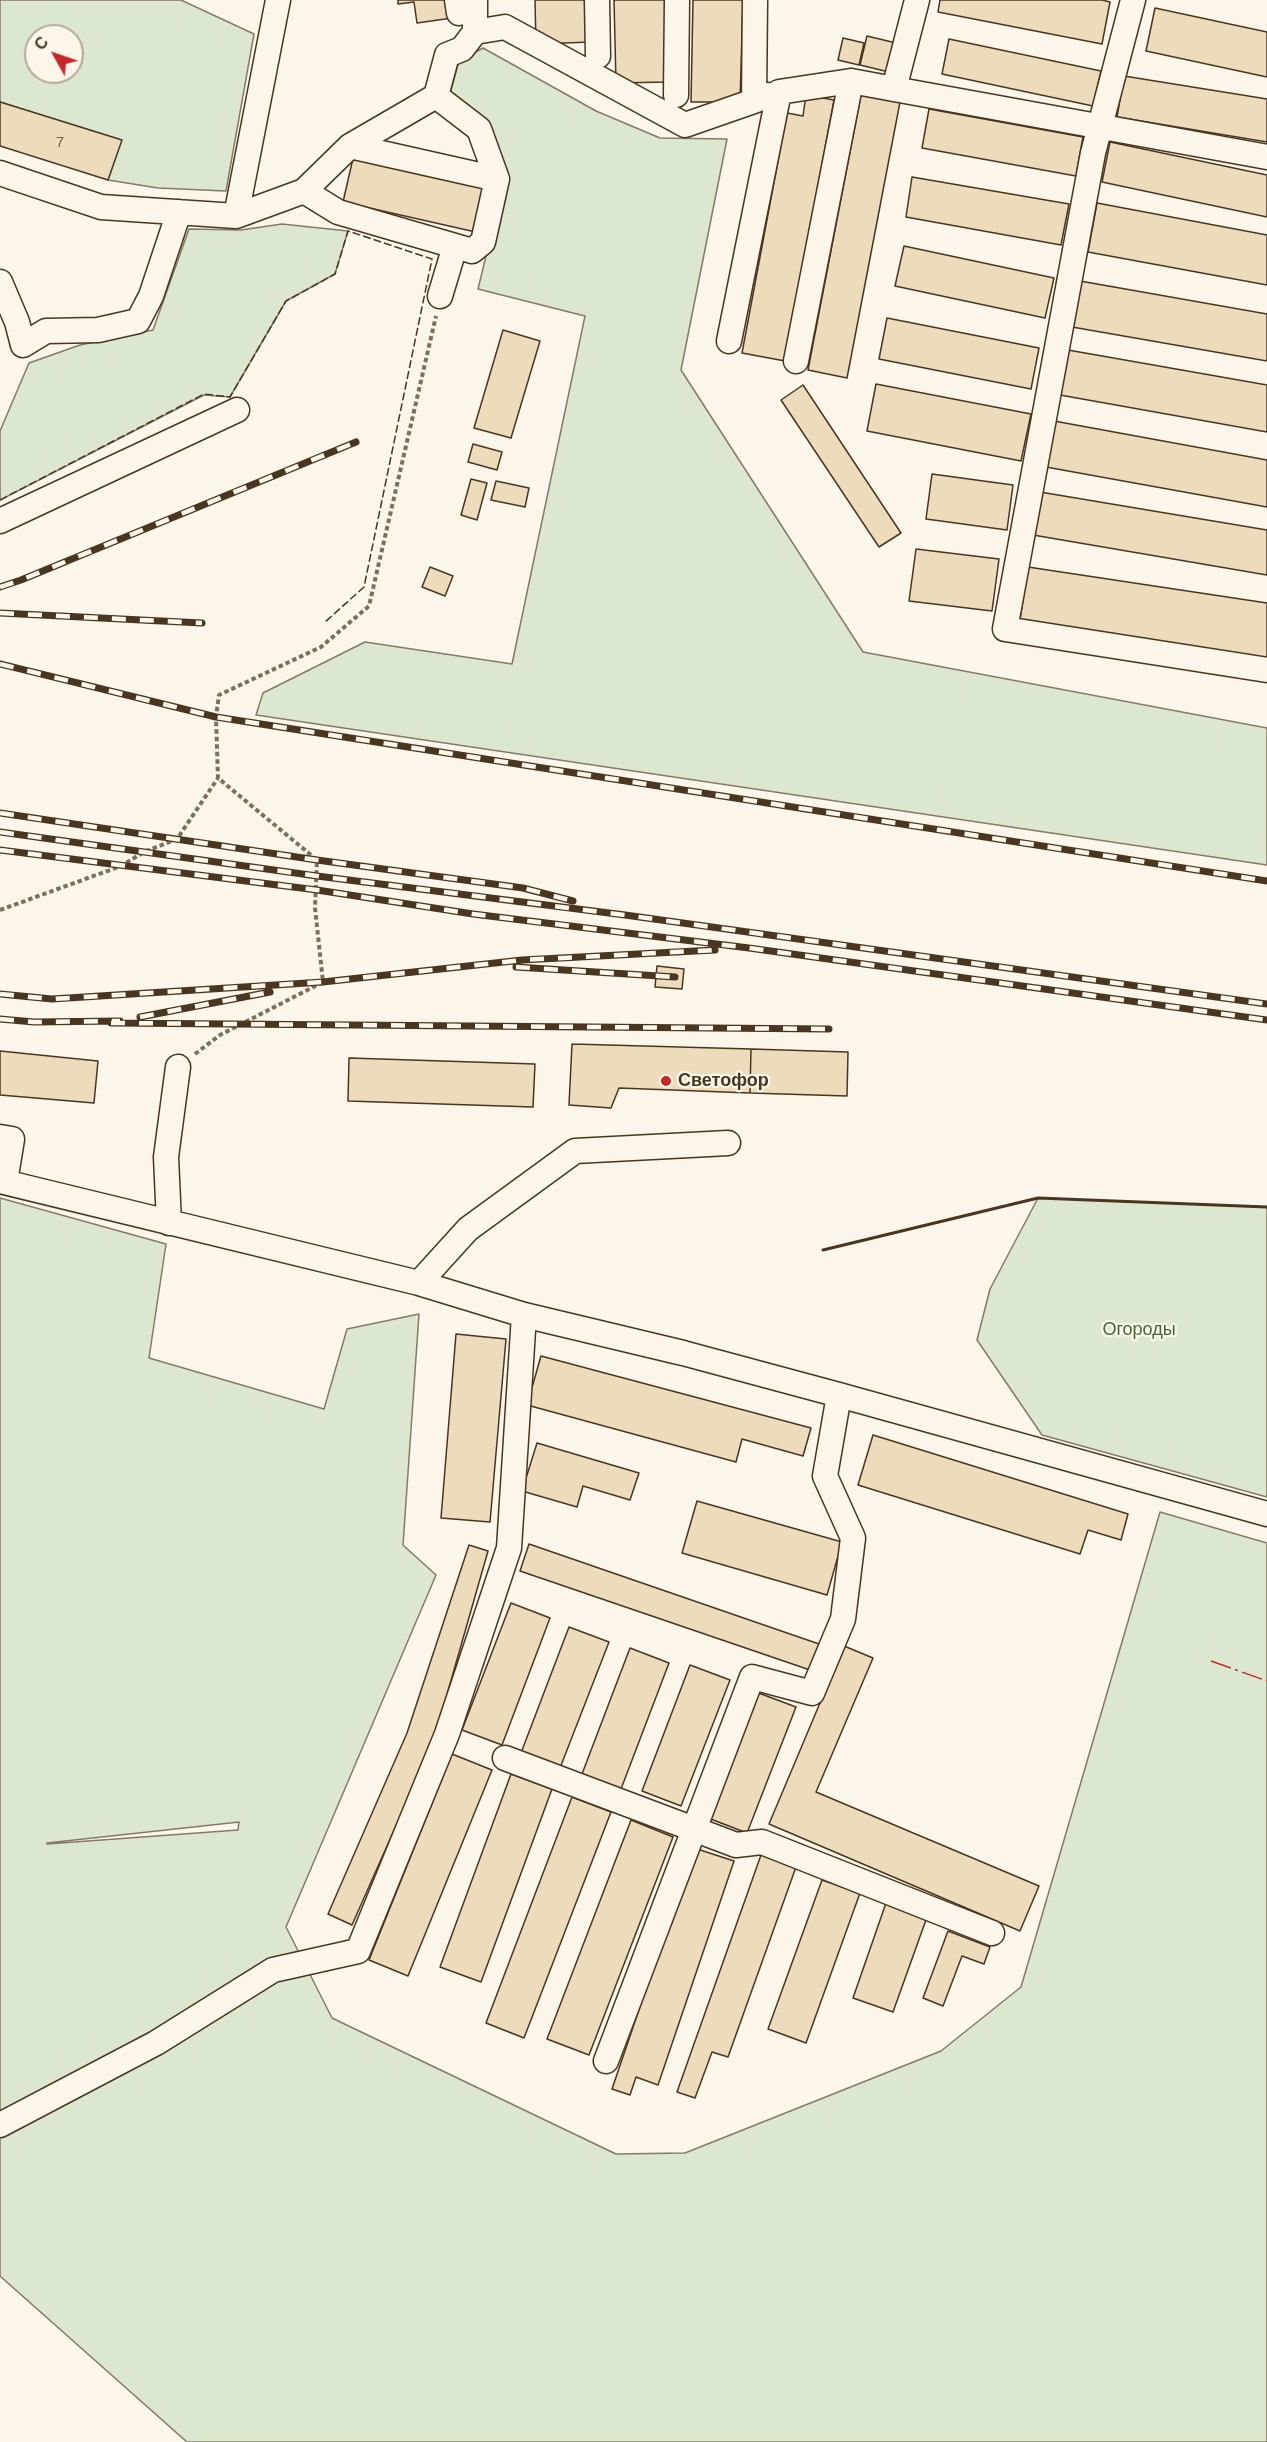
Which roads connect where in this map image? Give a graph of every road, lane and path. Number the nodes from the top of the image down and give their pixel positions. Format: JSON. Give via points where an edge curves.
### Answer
{"nodes":[{"id":1,"x":278,"y":0,"type":"edge"},
{"id":2,"x":597,"y":0,"type":"edge"},
{"id":3,"x":676,"y":0,"type":"edge"},
{"id":4,"x":755,"y":0,"type":"edge"},
{"id":5,"x":917,"y":0,"type":"edge"},
{"id":6,"x":1133,"y":0,"type":"edge"},
{"id":7,"x":464,"y":4,"type":"edge"},
{"id":8,"x":475,"y":32,"type":"junction"},
{"id":9,"x":598,"y":56,"type":"dead end"},
{"id":10,"x":851,"y":81,"type":"junction"},
{"id":11,"x":894,"y":89,"type":"junction"},
{"id":12,"x":779,"y":92,"type":"junction"},
{"id":13,"x":676,"y":95,"type":"dead end"},
{"id":14,"x":436,"y":96,"type":"junction"},
{"id":15,"x":754,"y":100,"type":"junction"},
{"id":16,"x":1100,"y":126,"type":"junction"},
{"id":17,"x":351,"y":146,"type":"junction"},
{"id":18,"x":1267,"y":157,"type":"edge"},
{"id":19,"x":0,"y":173,"type":"edge"},
{"id":20,"x":497,"y":179,"type":"junction"},
{"id":21,"x":304,"y":191,"type":"junction"},
{"id":22,"x":179,"y":212,"type":"junction"},
{"id":23,"x":236,"y":216,"type":"junction"},
{"id":24,"x":455,"y":246,"type":"junction"},
{"id":25,"x":0,"y":282,"type":"edge"},
{"id":26,"x":440,"y":296,"type":"joint"},
{"id":27,"x":729,"y":341,"type":"dead end"},
{"id":28,"x":796,"y":361,"type":"dead end"},
{"id":29,"x":237,"y":410,"type":"dead end"},
{"id":30,"x":0,"y":520,"type":"edge"},
{"id":31,"x":1267,"y":670,"type":"edge"},
{"id":32,"x":218,"y":778,"type":"junction"},
{"id":33,"x":0,"y":910,"type":"edge"},
{"id":34,"x":178,"y":1067,"type":"joint"},
{"id":35,"x":0,"y":1137,"type":"edge"},
{"id":36,"x":728,"y":1143,"type":"dead end"},
{"id":37,"x":3,"y":1181,"type":"edge"},
{"id":38,"x":169,"y":1223,"type":"junction"},
{"id":39,"x":419,"y":1283,"type":"junction"},
{"id":40,"x":524,"y":1315,"type":"junction"},
{"id":41,"x":839,"y":1395,"type":"junction"},
{"id":42,"x":1267,"y":1514,"type":"edge"},
{"id":43,"x":505,"y":1758,"type":"dead end"},
{"id":44,"x":693,"y":1830,"type":"junction"},
{"id":45,"x":992,"y":1933,"type":"dead end"},
{"id":46,"x":606,"y":2061,"type":"dead end"},
{"id":47,"x":0,"y":2125,"type":"edge"}],
"edges":[{"from":1,"to":23,"type":"street"},
{"from":2,"to":9,"type":"street"},
{"from":3,"to":13,"type":"street"},
{"from":4,"to":15,"type":"street"},
{"from":5,"to":11,"type":"street"},
{"from":6,"to":16,"type":"street"},
{"from":7,"to":8,"type":"street"},
{"from":8,"to":14,"type":"street","via":[[462,49],[447,55]]},
{"from":8,"to":15,"type":"street","via":[[505,27],[685,125]]},
{"from":10,"to":11,"type":"street"},
{"from":10,"to":12,"type":"street"},
{"from":10,"to":28,"type":"street"},
{"from":11,"to":16,"type":"street"},
{"from":12,"to":15,"type":"street"},
{"from":12,"to":27,"type":"street"},
{"from":14,"to":17,"type":"street"},
{"from":14,"to":20,"type":"street","via":[[479,129]]},
{"from":16,"to":18,"type":"street"},
{"from":16,"to":31,"type":"street","via":[[1005,629]]},
{"from":17,"to":20,"type":"street"},
{"from":17,"to":21,"type":"street"},
{"from":19,"to":22,"type":"street","via":[[101,207]]},
{"from":20,"to":24,"type":"street","via":[[483,242],[472,251]]},
{"from":21,"to":23,"type":"street"},
{"from":21,"to":24,"type":"street","via":[[338,212]]},
{"from":22,"to":23,"type":"street"},
{"from":22,"to":25,"type":"street","via":[[151,296],[138,321],[98,330],[46,331],[23,345]]},
{"from":24,"to":26,"type":"street"},
{"from":26,"to":32,"type":"path","via":[[369,606],[321,647],[219,695]]},
{"from":29,"to":30,"type":"street"},
{"from":32,"to":33,"type":"path","via":[[177,839],[121,866]]},
{"from":32,"to":34,"type":"path","via":[[317,860],[315,908],[323,982],[220,1035]]},
{"from":34,"to":38,"type":"street","via":[[166,1157]]},
{"from":35,"to":37,"type":"street","via":[[12,1140]]},
{"from":36,"to":39,"type":"street","via":[[574,1151],[468,1229]]},
{"from":37,"to":38,"type":"street"},
{"from":38,"to":39,"type":"street"},
{"from":39,"to":40,"type":"street"},
{"from":40,"to":41,"type":"street"},
{"from":40,"to":47,"type":"street","via":[[508,1548],[447,1734],[358,1952],[273,1970],[156,2043]]},
{"from":41,"to":42,"type":"street"},
{"from":41,"to":44,"type":"street","via":[[825,1476],[853,1538],[843,1619],[812,1693],[752,1677]]},
{"from":43,"to":44,"type":"street"},
{"from":44,"to":45,"type":"street","via":[[736,1845],[762,1842]]},
{"from":44,"to":46,"type":"street"}]}
